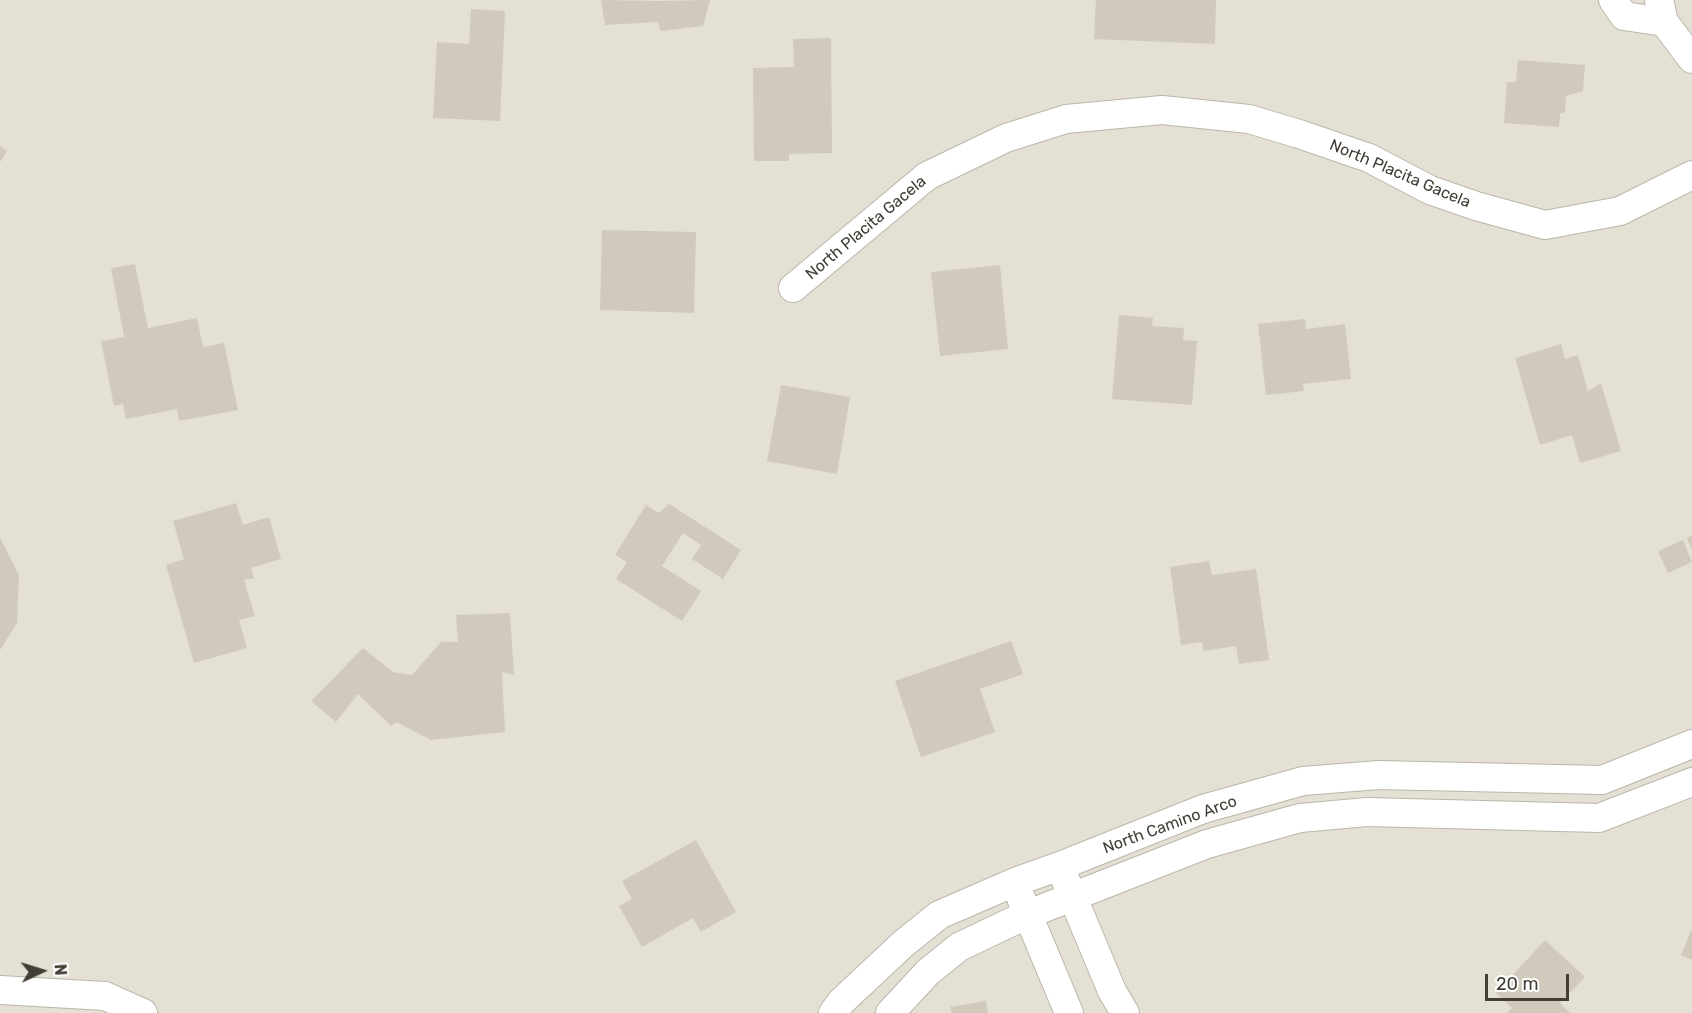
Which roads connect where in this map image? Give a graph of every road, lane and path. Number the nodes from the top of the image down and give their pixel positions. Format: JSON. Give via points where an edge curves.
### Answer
{"nodes":[{"id":1,"x":1613,"y":0,"type":"edge"},
{"id":2,"x":1662,"y":11,"type":"edge"},
{"id":3,"x":1692,"y":59,"type":"edge"},
{"id":4,"x":1692,"y":175,"type":"edge"},
{"id":5,"x":793,"y":288,"type":"dead end"},
{"id":6,"x":1692,"y":744,"type":"edge"},
{"id":7,"x":1692,"y":782,"type":"edge"},
{"id":8,"x":1060,"y":866,"type":"junction"},
{"id":9,"x":1015,"y":882,"type":"junction"},
{"id":10,"x":1071,"y":897,"type":"junction"},
{"id":11,"x":1026,"y":915,"type":"junction"},
{"id":12,"x":0,"y":990,"type":"edge"},
{"id":13,"x":143,"y":1013,"type":"edge"},
{"id":14,"x":833,"y":1013,"type":"edge"},
{"id":15,"x":890,"y":1013,"type":"edge"},
{"id":16,"x":1069,"y":1013,"type":"edge"},
{"id":17,"x":1125,"y":1013,"type":"edge"}],
"edges":[{"from":1,"to":2,"type":"street","via":[[1624,16]]},
{"from":2,"to":3,"type":"street"},
{"from":4,"to":5,"type":"street","name":"North Placita Gacela","via":[[1620,211],[1545,225],[1430,190],[1369,158],[1249,119],[1162,110],[1066,119],[1006,138],[927,176]]},
{"from":6,"to":8,"type":"street","name":"North Camino Arco","via":[[1602,780],[1379,775],[1304,781],[1203,809]]},
{"from":7,"to":10,"type":"street","name":"North Camino Arco","via":[[1599,818],[1367,812],[1300,818],[1207,844]]},
{"from":8,"to":9,"type":"street","name":"North Camino Arco"},
{"from":8,"to":10,"type":"street"},
{"from":9,"to":11,"type":"street"},
{"from":9,"to":14,"type":"street","name":"North Camino Arco","via":[[939,915],[903,944]]},
{"from":10,"to":11,"type":"street","name":"North Camino Arco"},
{"from":10,"to":17,"type":"street"},
{"from":11,"to":15,"type":"street","name":"North Camino Arco","via":[[959,947],[928,972]]},
{"from":11,"to":16,"type":"street"},
{"from":12,"to":13,"type":"street","via":[[105,996]]}]}
